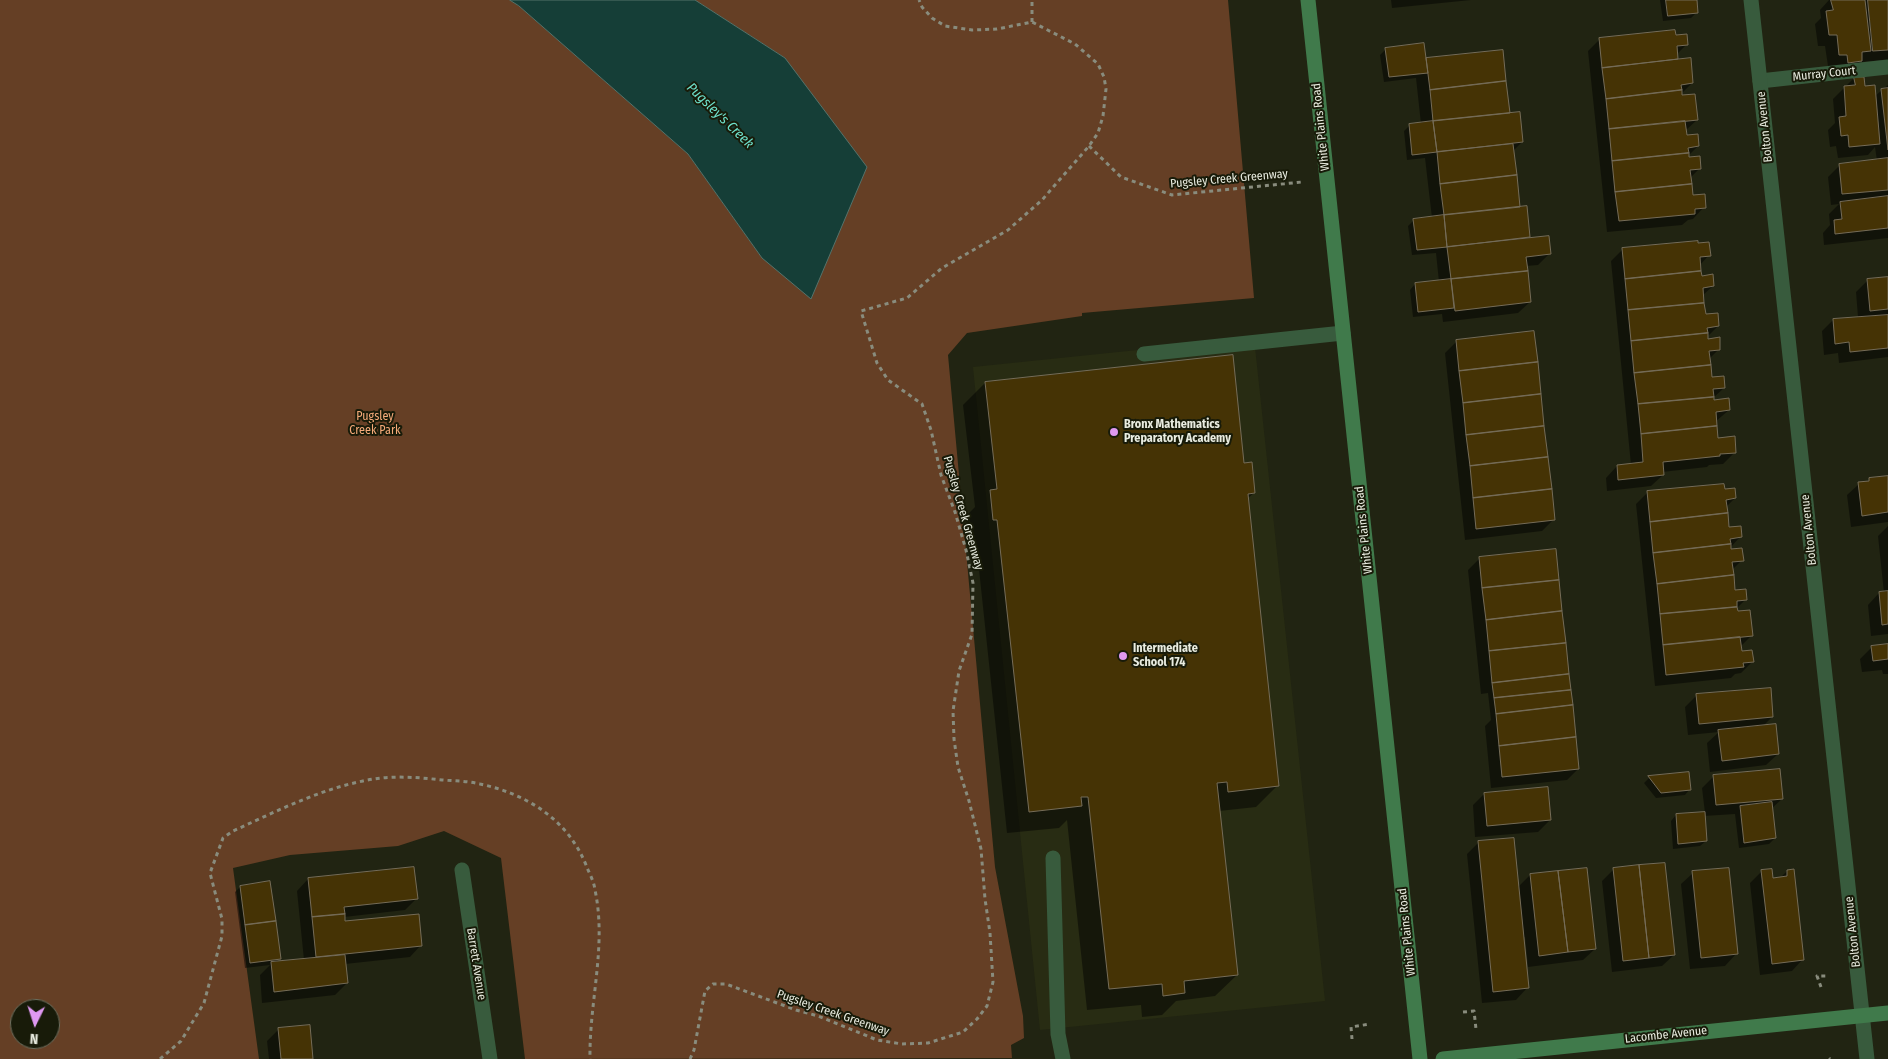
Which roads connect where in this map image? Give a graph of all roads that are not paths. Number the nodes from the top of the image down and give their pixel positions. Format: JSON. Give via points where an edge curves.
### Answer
{"nodes":[{"id":1,"x":1308,"y":0,"type":"edge"},
{"id":2,"x":1751,"y":0,"type":"edge"},
{"id":3,"x":1888,"y":67,"type":"edge"},
{"id":4,"x":1760,"y":81,"type":"junction"},
{"id":5,"x":1343,"y":333,"type":"junction"},
{"id":6,"x":1144,"y":354,"type":"dead end"},
{"id":7,"x":1053,"y":858,"type":"dead end"},
{"id":8,"x":462,"y":870,"type":"dead end"},
{"id":9,"x":1888,"y":1013,"type":"edge"},
{"id":10,"x":1862,"y":1016,"type":"junction"},
{"id":11,"x":490,"y":1059,"type":"edge"},
{"id":12,"x":1063,"y":1059,"type":"edge"},
{"id":13,"x":1420,"y":1059,"type":"edge"},
{"id":14,"x":1443,"y":1059,"type":"edge"},
{"id":15,"x":1866,"y":1059,"type":"edge"}],
"edges":[{"from":1,"to":5,"type":"main road","name":"White Plains Road"},
{"from":2,"to":4,"type":"street","name":"Bolton Avenue"},
{"from":3,"to":4,"type":"street","name":"Murray Court"},
{"from":4,"to":10,"type":"street","name":"Bolton Avenue"},
{"from":5,"to":6,"type":"street"},
{"from":5,"to":13,"type":"main road","name":"White Plains Road"},
{"from":7,"to":12,"type":"street","via":[[1058,1034]]},
{"from":8,"to":11,"type":"street","name":"Barrett Avenue"},
{"from":9,"to":10,"type":"main road","name":"Lacombe Avenue"},
{"from":10,"to":14,"type":"main road","name":"Lacombe Avenue"},
{"from":10,"to":15,"type":"street","name":"Bolton Avenue"}]}
